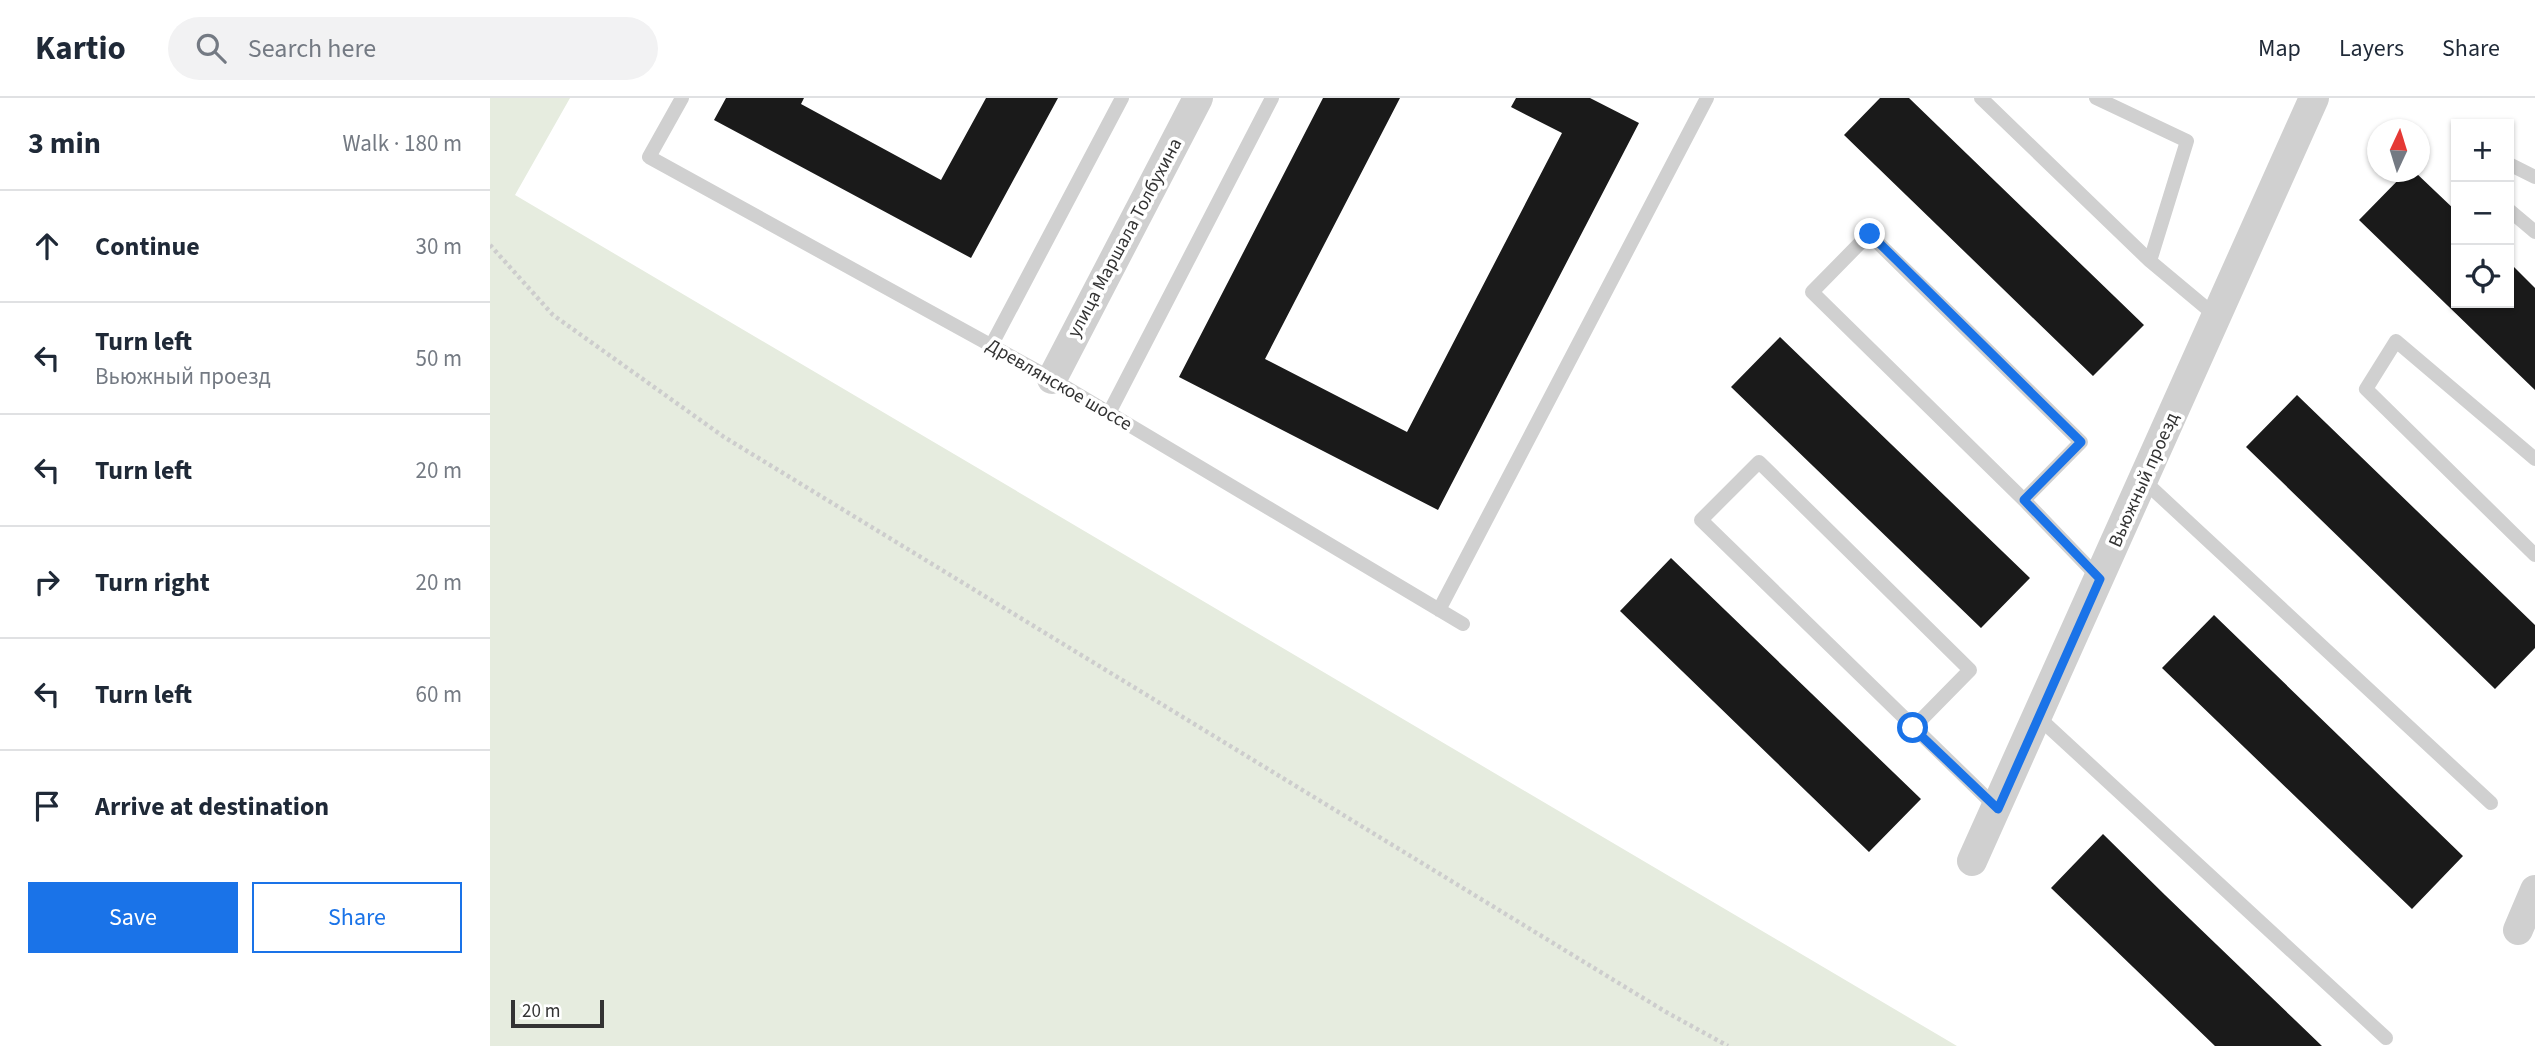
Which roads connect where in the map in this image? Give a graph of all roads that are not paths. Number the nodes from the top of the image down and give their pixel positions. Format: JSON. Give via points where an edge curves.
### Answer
{"nodes":[{"id":1,"x":682,"y":98,"type":"edge"},
{"id":2,"x":1122,"y":98,"type":"edge"},
{"id":3,"x":1198,"y":98,"type":"edge"},
{"id":4,"x":1272,"y":98,"type":"edge"},
{"id":5,"x":1707,"y":98,"type":"edge"},
{"id":6,"x":1982,"y":98,"type":"edge"},
{"id":7,"x":2096,"y":98,"type":"edge"},
{"id":8,"x":2314,"y":98,"type":"edge"},
{"id":9,"x":2514,"y":166,"type":"edge"},
{"id":10,"x":2535,"y":177,"type":"edge"},
{"id":11,"x":2514,"y":215,"type":"edge"},
{"id":12,"x":2535,"y":232,"type":"edge"},
{"id":13,"x":2150,"y":261,"type":"junction"},
{"id":14,"x":2217,"y":317,"type":"junction"},
{"id":15,"x":991,"y":346,"type":"junction"},
{"id":16,"x":1052,"y":379,"type":"junction"},
{"id":17,"x":1109,"y":413,"type":"junction"},
{"id":18,"x":2535,"y":459,"type":"edge"},
{"id":19,"x":2144,"y":481,"type":"junction"},
{"id":20,"x":2024,"y":500,"type":"junction"},
{"id":21,"x":2535,"y":555,"type":"edge"},
{"id":22,"x":2100,"y":579,"type":"junction"},
{"id":23,"x":1440,"y":610,"type":"junction"},
{"id":24,"x":1463,"y":624,"type":"dead end"},
{"id":25,"x":2038,"y":717,"type":"junction"},
{"id":26,"x":1913,"y":728,"type":"junction"},
{"id":27,"x":2491,"y":803,"type":"dead end"},
{"id":28,"x":1998,"y":809,"type":"junction"},
{"id":29,"x":1972,"y":861,"type":"dead end"},
{"id":30,"x":2535,"y":890,"type":"edge"},
{"id":31,"x":2518,"y":930,"type":"dead end"},
{"id":32,"x":2386,"y":1038,"type":"dead end"}],
"edges":[{"from":1,"to":15,"type":"lane","name":"Древлянское шоссе","via":[[649,157]]},
{"from":2,"to":15,"type":"lane"},
{"from":3,"to":16,"type":"street","name":"улица Маршала Толбухина"},
{"from":4,"to":17,"type":"lane"},
{"from":5,"to":23,"type":"lane"},
{"from":6,"to":13,"type":"lane"},
{"from":7,"to":13,"type":"lane","via":[[2187,141]]},
{"from":8,"to":14,"type":"street","name":"Вьюжный проезд"},
{"from":9,"to":10,"type":"lane"},
{"from":11,"to":12,"type":"lane"},
{"from":13,"to":14,"type":"lane"},
{"from":14,"to":19,"type":"street","name":"Вьюжный проезд"},
{"from":15,"to":16,"type":"lane","name":"Древлянское шоссе"},
{"from":16,"to":17,"type":"lane","name":"Древлянское шоссе"},
{"from":17,"to":23,"type":"lane","name":"Древлянское шоссе"},
{"from":18,"to":21,"type":"lane","via":[[2396,341],[2366,389]]},
{"from":19,"to":22,"type":"street","name":"Вьюжный проезд"},
{"from":19,"to":27,"type":"lane"},
{"from":20,"to":20,"type":"lane","via":[[1812,292],[1870,234],[2081,442]]},
{"from":20,"to":22,"type":"lane"},
{"from":22,"to":25,"type":"street","name":"Вьюжный проезд"},
{"from":23,"to":24,"type":"lane","name":"Древлянское шоссе"},
{"from":25,"to":28,"type":"street","name":"Вьюжный проезд"},
{"from":25,"to":32,"type":"lane"},
{"from":26,"to":26,"type":"lane","via":[[1701,520],[1759,462],[1970,670]]},
{"from":26,"to":28,"type":"lane"},
{"from":28,"to":29,"type":"street","name":"Вьюжный проезд"},
{"from":30,"to":31,"type":"street"}]}
